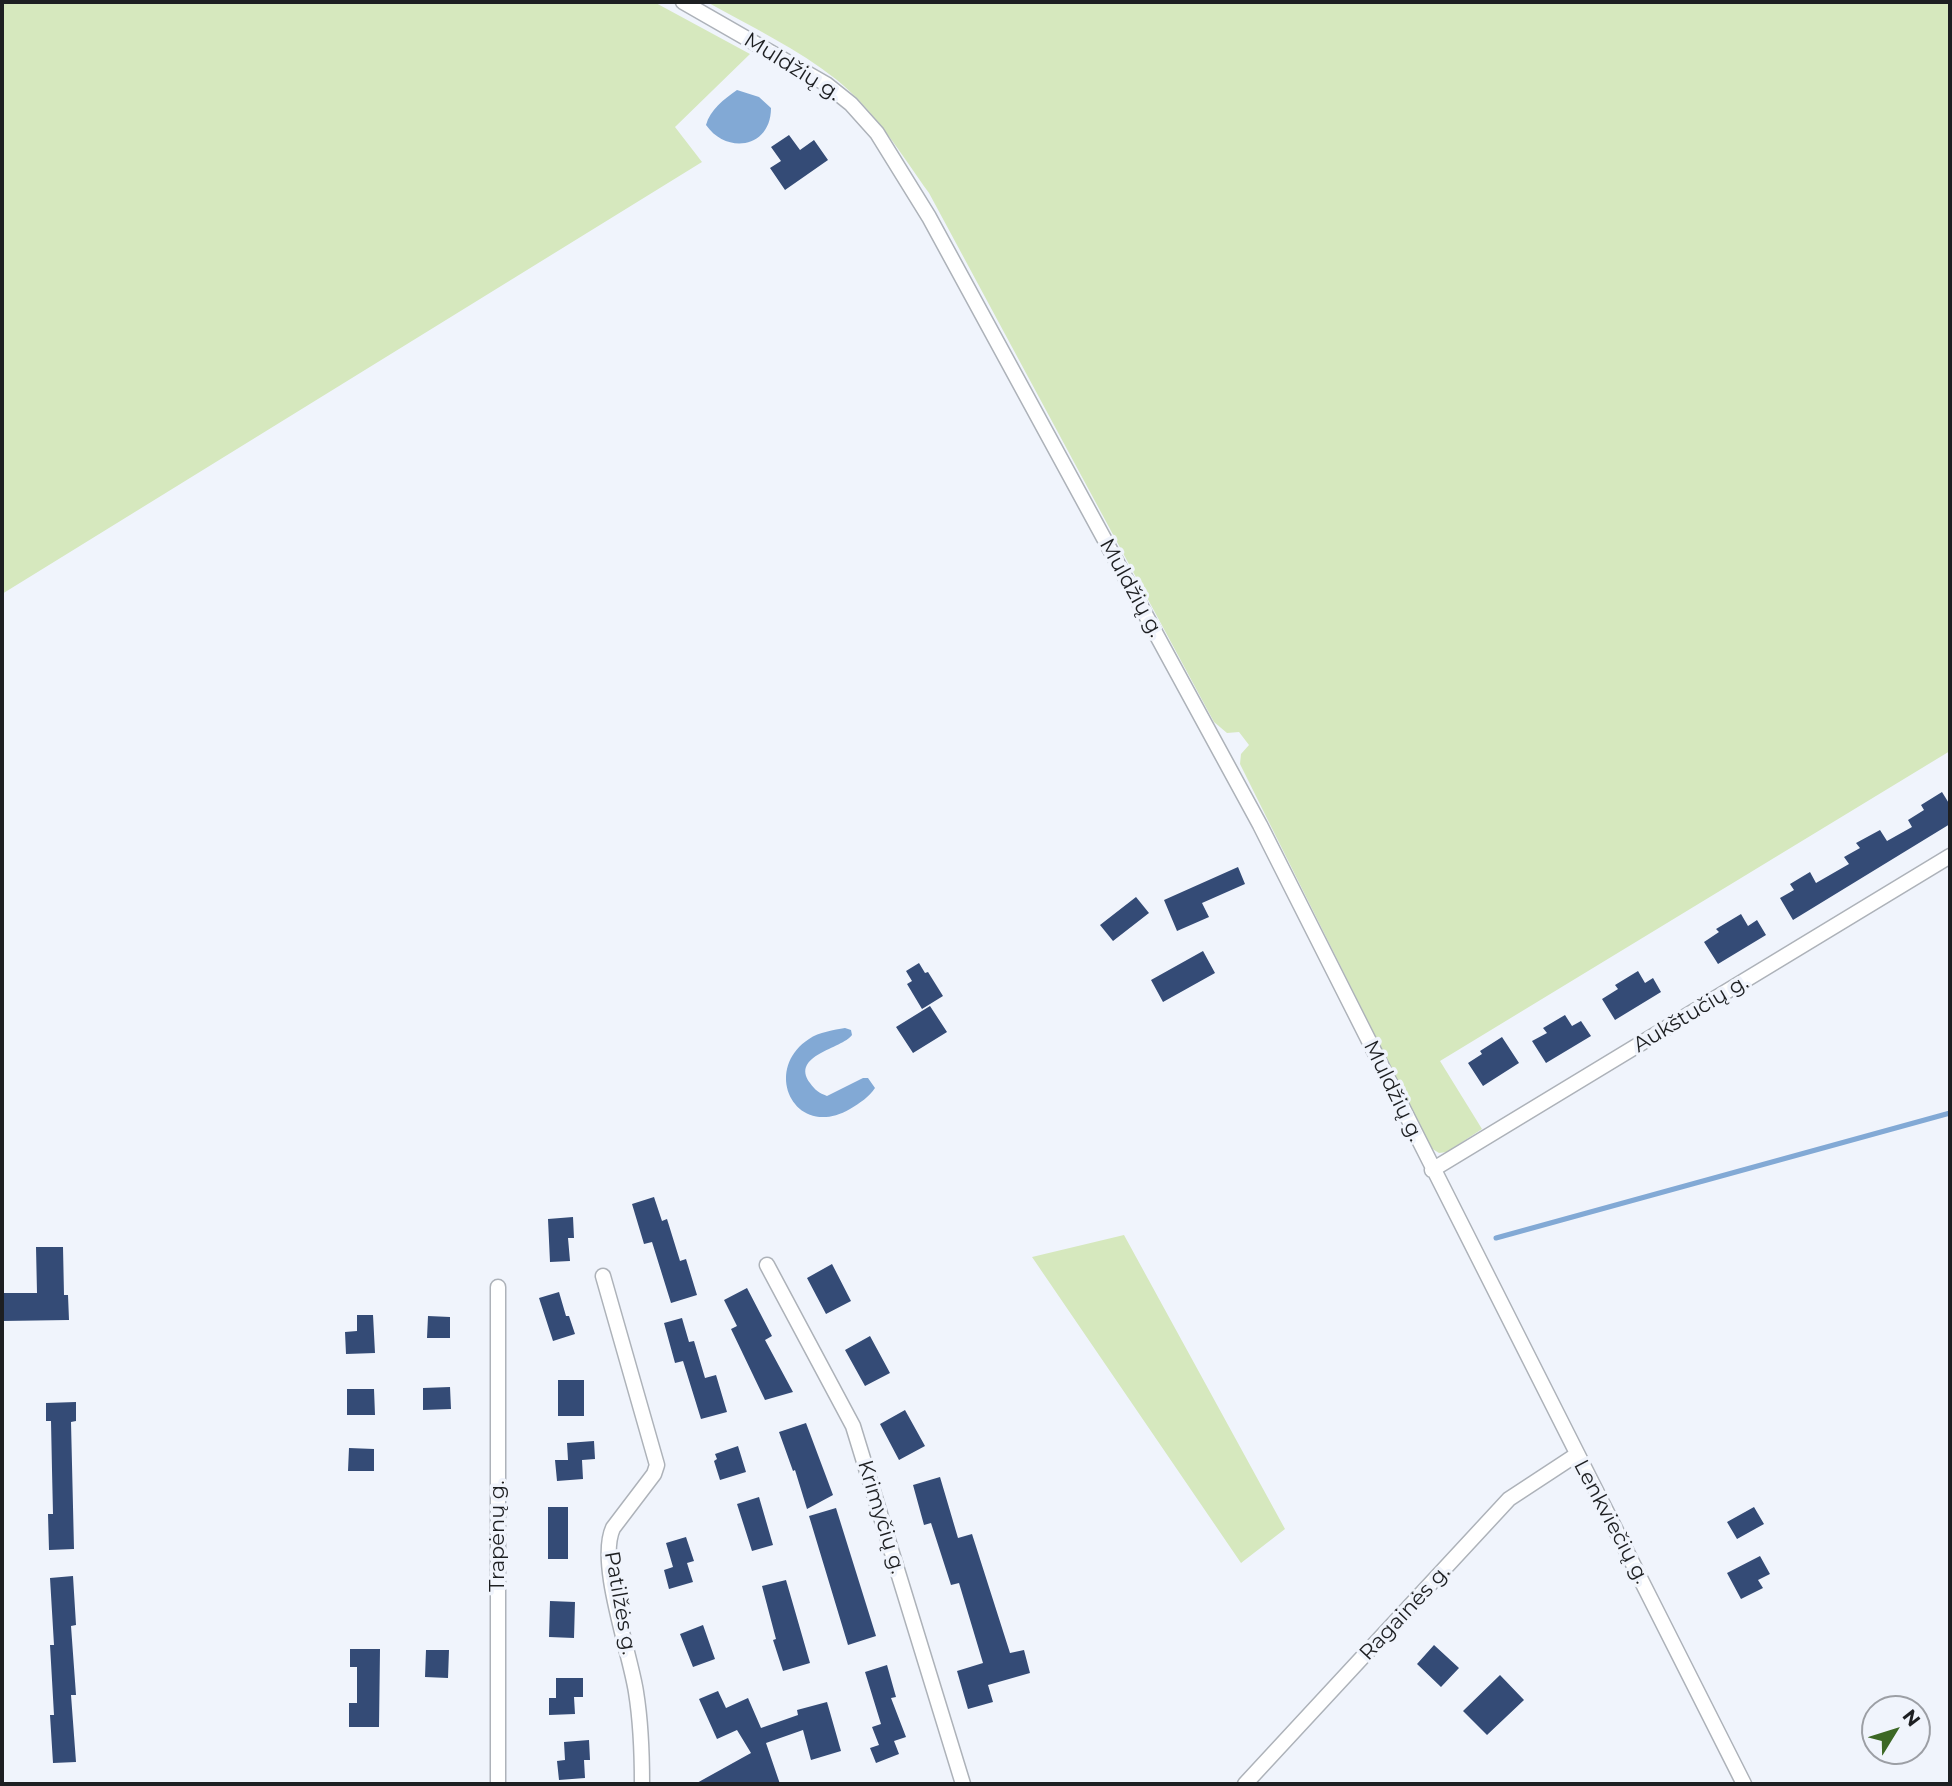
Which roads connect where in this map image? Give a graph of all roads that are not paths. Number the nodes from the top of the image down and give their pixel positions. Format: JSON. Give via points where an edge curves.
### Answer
{"nodes":[{"id":1,"x":683,"y":2,"type":"edge"},
{"id":2,"x":1950,"y":856,"type":"edge"},
{"id":3,"x":1432,"y":1170,"type":"junction"},
{"id":4,"x":1478,"y":1261,"type":"joint"},
{"id":5,"x":767,"y":1265,"type":"dead end"},
{"id":6,"x":603,"y":1276,"type":"dead end"},
{"id":7,"x":498,"y":1287,"type":"dead end"},
{"id":8,"x":1576,"y":1455,"type":"junction"},
{"id":9,"x":498,"y":1784,"type":"edge"},
{"id":10,"x":642,"y":1784,"type":"edge"},
{"id":11,"x":963,"y":1784,"type":"edge"},
{"id":12,"x":1245,"y":1784,"type":"edge"},
{"id":13,"x":1744,"y":1784,"type":"edge"}],
"edges":[{"from":1,"to":3,"type":"street","name":"Muldžių g.","via":[[826,84],[877,133],[929,217],[1247,801]]},
{"from":2,"to":3,"type":"street","name":"Aukštučių g."},
{"from":3,"to":4,"type":"street","name":"Muldžių g."},
{"from":4,"to":8,"type":"street","name":"Lenkviečių g."},
{"from":5,"to":11,"type":"street","name":"Krimyčių g.","via":[[853,1426]]},
{"from":6,"to":10,"type":"street","name":"Patilžės g.","via":[[657,1465],[613,1528],[608,1549],[636,1692]]},
{"from":7,"to":9,"type":"street","name":"Trapėnų g."},
{"from":8,"to":12,"type":"street","name":"Ragainės g.","via":[[1509,1499]]},
{"from":8,"to":13,"type":"street","name":"Lenkviečių g."}]}
